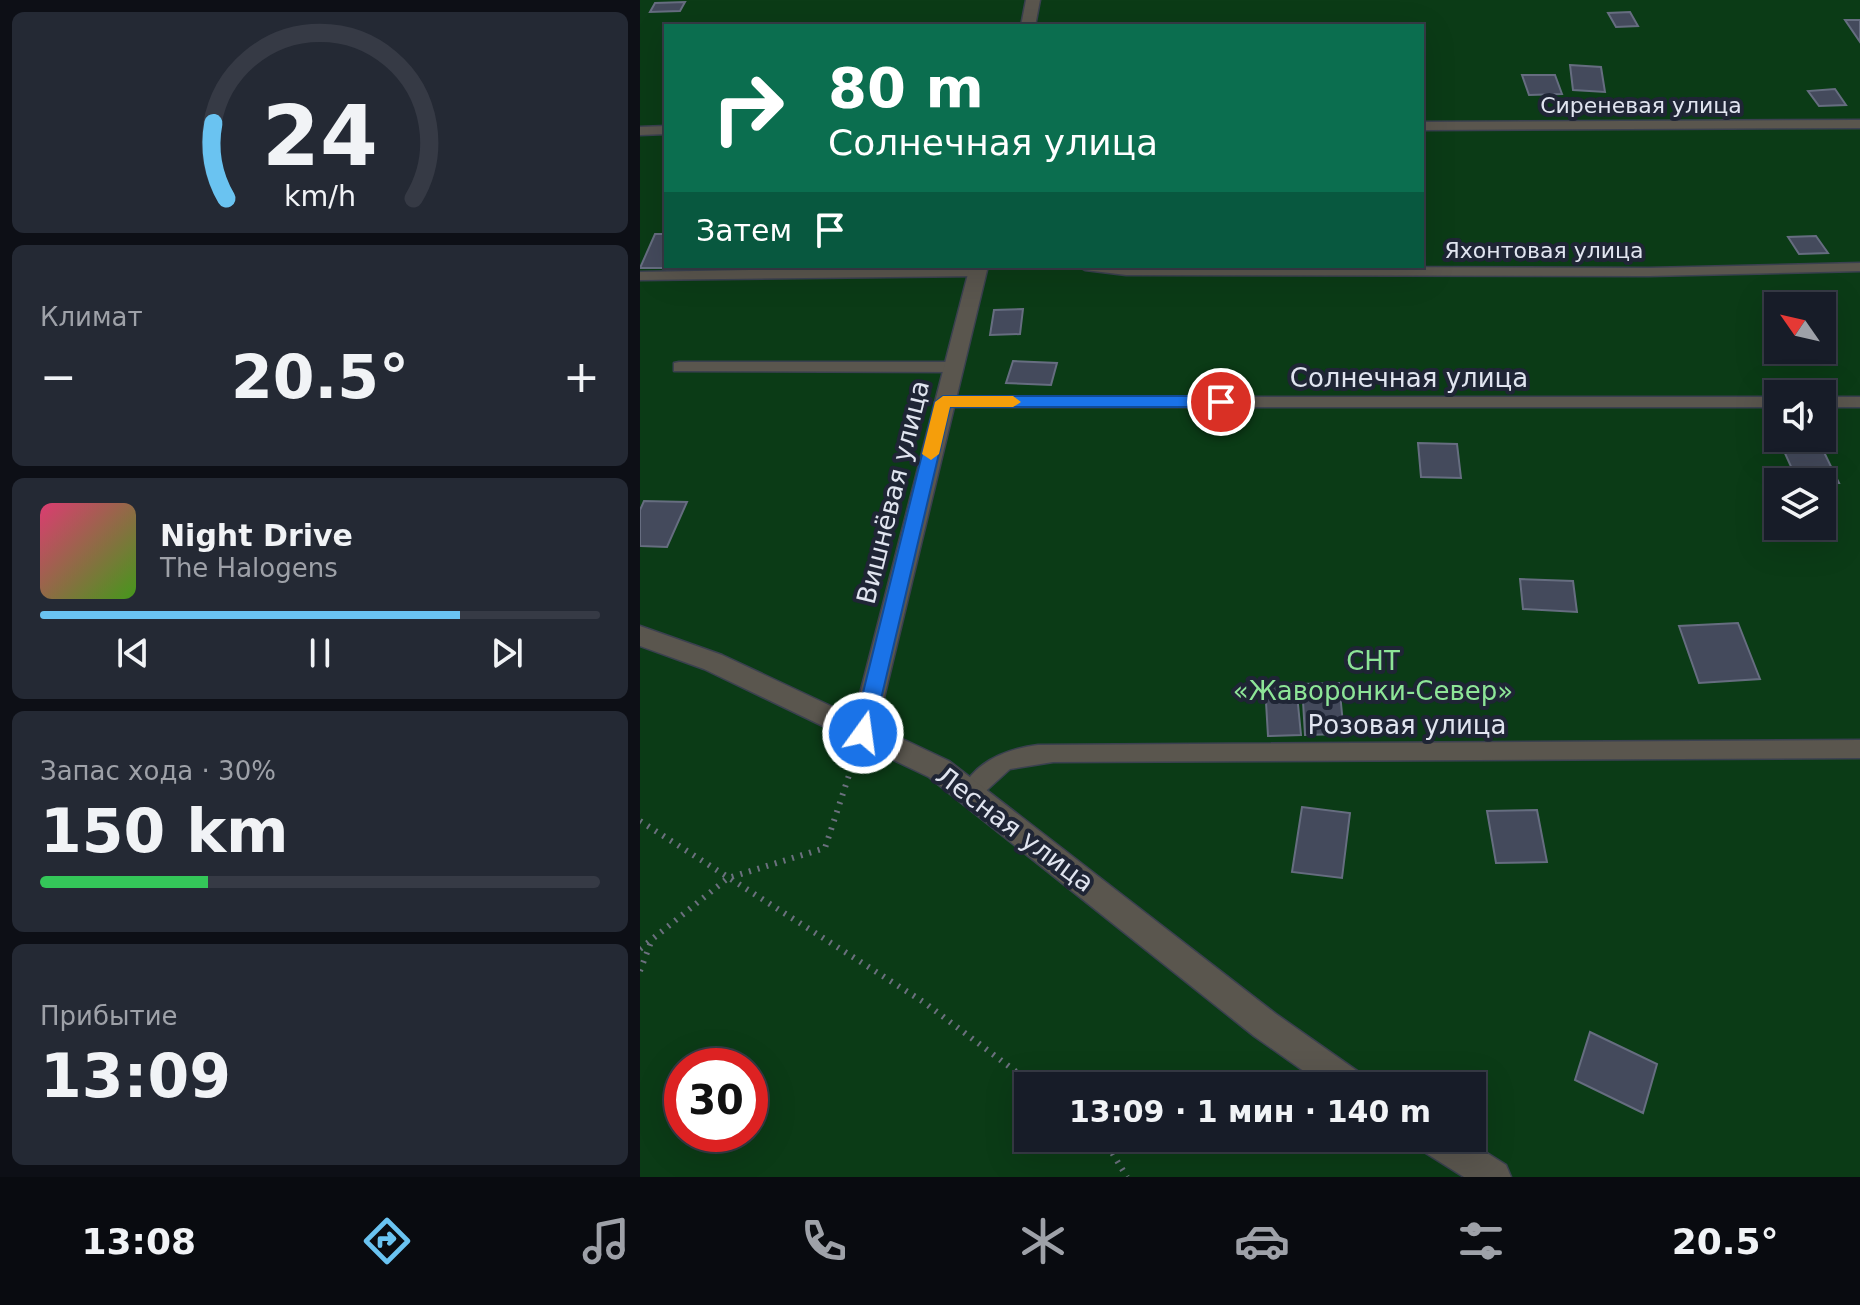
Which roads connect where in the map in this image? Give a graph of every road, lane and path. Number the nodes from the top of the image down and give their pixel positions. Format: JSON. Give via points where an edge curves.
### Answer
{"nodes":[{"id":1,"x":1033,"y":0,"type":"edge"},
{"id":2,"x":1028,"y":24,"type":"edge"},
{"id":3,"x":1860,"y":124,"type":"edge"},
{"id":4,"x":1424,"y":126,"type":"edge"},
{"id":5,"x":664,"y":130,"type":"edge"},
{"id":6,"x":640,"y":131,"type":"edge"},
{"id":7,"x":1860,"y":267,"type":"edge"},
{"id":8,"x":979,"y":268,"type":"edge"},
{"id":9,"x":1101,"y":268,"type":"edge"},
{"id":10,"x":640,"y":276,"type":"edge"},
{"id":11,"x":679,"y":367,"type":"dead end"},
{"id":12,"x":953,"y":367,"type":"junction"},
{"id":13,"x":943,"y":402,"type":"junction"},
{"id":14,"x":1764,"y":402,"type":"edge"},
{"id":15,"x":1836,"y":402,"type":"edge"},
{"id":16,"x":1860,"y":402,"type":"edge"},
{"id":17,"x":640,"y":636,"type":"edge"},
{"id":18,"x":863,"y":733,"type":"junction"},
{"id":19,"x":1860,"y":749,"type":"edge"},
{"id":20,"x":970,"y":793,"type":"junction"},
{"id":21,"x":640,"y":821,"type":"edge"},
{"id":22,"x":728,"y":878,"type":"junction"},
{"id":23,"x":651,"y":942,"type":"junction"},
{"id":24,"x":640,"y":949,"type":"edge"},
{"id":25,"x":640,"y":971,"type":"edge"},
{"id":26,"x":1016,"y":1072,"type":"edge"},
{"id":27,"x":1332,"y":1072,"type":"edge"},
{"id":28,"x":1112,"y":1152,"type":"edge"},
{"id":29,"x":1455,"y":1152,"type":"edge"},
{"id":30,"x":1127,"y":1177,"type":"edge"},
{"id":31,"x":1494,"y":1177,"type":"edge"}],
"edges":[{"from":1,"to":2,"type":"street"},
{"from":3,"to":4,"type":"lane","name":"Сиреневая улица"},
{"from":5,"to":6,"type":"lane"},
{"from":7,"to":9,"type":"lane","name":"Яхонтовая улица","via":[[1411,273]]},
{"from":8,"to":10,"type":"lane"},
{"from":8,"to":12,"type":"street","name":"Вишнёвая улица"},
{"from":11,"to":12,"type":"lane"},
{"from":12,"to":13,"type":"street","name":"Вишнёвая улица"},
{"from":13,"to":14,"type":"lane","name":"Солнечная улица"},
{"from":13,"to":18,"type":"street","name":"Вишнёвая улица"},
{"from":15,"to":16,"type":"lane"},
{"from":17,"to":18,"type":"street","name":"Лесная улица","via":[[713,662]]},
{"from":18,"to":20,"type":"street","name":"Лесная улица","via":[[939,769]]},
{"from":18,"to":22,"type":"path","via":[[825,848]]},
{"from":19,"to":20,"type":"lane","name":"Розовая улица","via":[[1070,752],[1005,759]]},
{"from":20,"to":27,"type":"street","name":"Лесная улица"},
{"from":21,"to":22,"type":"path"},
{"from":22,"to":23,"type":"path"},
{"from":22,"to":26,"type":"path","via":[[925,1003]]},
{"from":23,"to":24,"type":"path"},
{"from":23,"to":25,"type":"path"},
{"from":28,"to":30,"type":"path"},
{"from":29,"to":31,"type":"street"}]}
